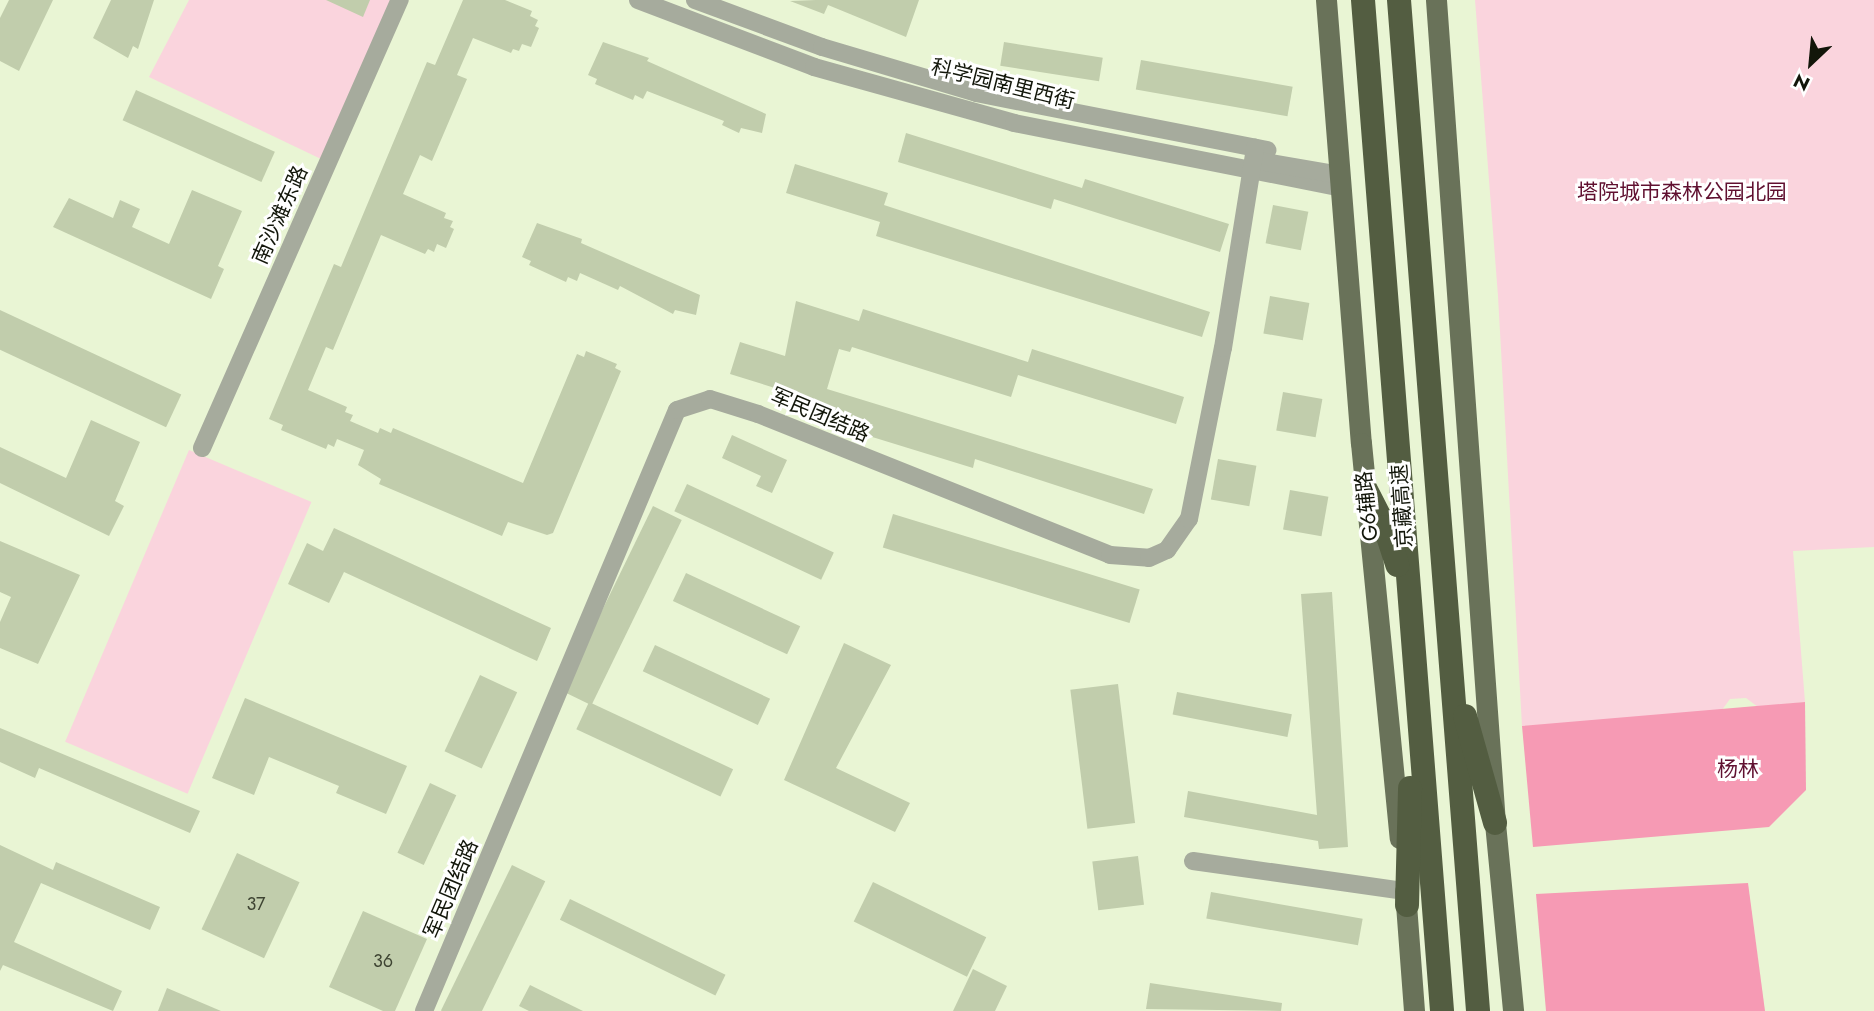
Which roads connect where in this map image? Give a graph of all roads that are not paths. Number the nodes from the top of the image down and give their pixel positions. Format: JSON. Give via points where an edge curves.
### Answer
{"nodes":[{"id":1,"x":400,"y":0,"type":"edge"},
{"id":2,"x":638,"y":0,"type":"edge"},
{"id":3,"x":665,"y":0,"type":"edge"},
{"id":4,"x":695,"y":0,"type":"edge"},
{"id":5,"x":1326,"y":0,"type":"edge"},
{"id":6,"x":1363,"y":0,"type":"edge"},
{"id":7,"x":1399,"y":0,"type":"edge"},
{"id":8,"x":1436,"y":0,"type":"edge"},
{"id":9,"x":1253,"y":160,"type":"junction"},
{"id":10,"x":1340,"y":175,"type":"junction"},
{"id":11,"x":202,"y":448,"type":"dead end"},
{"id":12,"x":1365,"y":488,"type":"junction"},
{"id":13,"x":1409,"y":596,"type":"junction"},
{"id":14,"x":1450,"y":660,"type":"junction"},
{"id":15,"x":1415,"y":668,"type":"junction"},
{"id":16,"x":1495,"y":823,"type":"junction"},
{"id":17,"x":1193,"y":861,"type":"dead end"},
{"id":18,"x":1406,"y":898,"type":"junction"},
{"id":19,"x":424,"y":1011,"type":"edge"},
{"id":20,"x":1414,"y":1011,"type":"edge"},
{"id":21,"x":1442,"y":1011,"type":"edge"},
{"id":22,"x":1478,"y":1011,"type":"edge"},
{"id":23,"x":1513,"y":1011,"type":"edge"}],
"edges":[{"from":1,"to":11,"type":"street","name":"南沙滩东路"},
{"from":2,"to":9,"type":"street","via":[[814,66],[968,111],[1081,139]]},
{"from":3,"to":9,"type":"street","name":"科学园南里西街","via":[[809,54],[1009,111]]},
{"from":4,"to":9,"type":"street","via":[[822,47],[976,93]]},
{"from":5,"to":10,"type":"main road","name":"G6辅路"},
{"from":6,"to":13,"type":"highway","name":"京藏高速"},
{"from":7,"to":14,"type":"highway","name":"京藏高速"},
{"from":8,"to":16,"type":"main road"},
{"from":9,"to":10,"type":"street"},
{"from":9,"to":10,"type":"street"},
{"from":9,"to":19,"type":"street","name":"军民团结路","via":[[1189,519],[1167,550],[1149,558],[1131,559],[1088,548],[758,414],[710,399],[677,410]]},
{"from":10,"to":12,"type":"main road","name":"G6辅路"},
{"from":12,"to":13,"type":"highway","via":[[1385,527]]},
{"from":12,"to":18,"type":"main road","name":"G6辅路"},
{"from":13,"to":15,"type":"highway","name":"京藏高速"},
{"from":14,"to":16,"type":"highway"},
{"from":14,"to":22,"type":"highway","name":"京藏高速"},
{"from":15,"to":18,"type":"highway"},
{"from":15,"to":21,"type":"highway","name":"京藏高速"},
{"from":16,"to":23,"type":"main road"},
{"from":17,"to":18,"type":"street"},
{"from":18,"to":20,"type":"main road","name":"G6辅路"}]}
